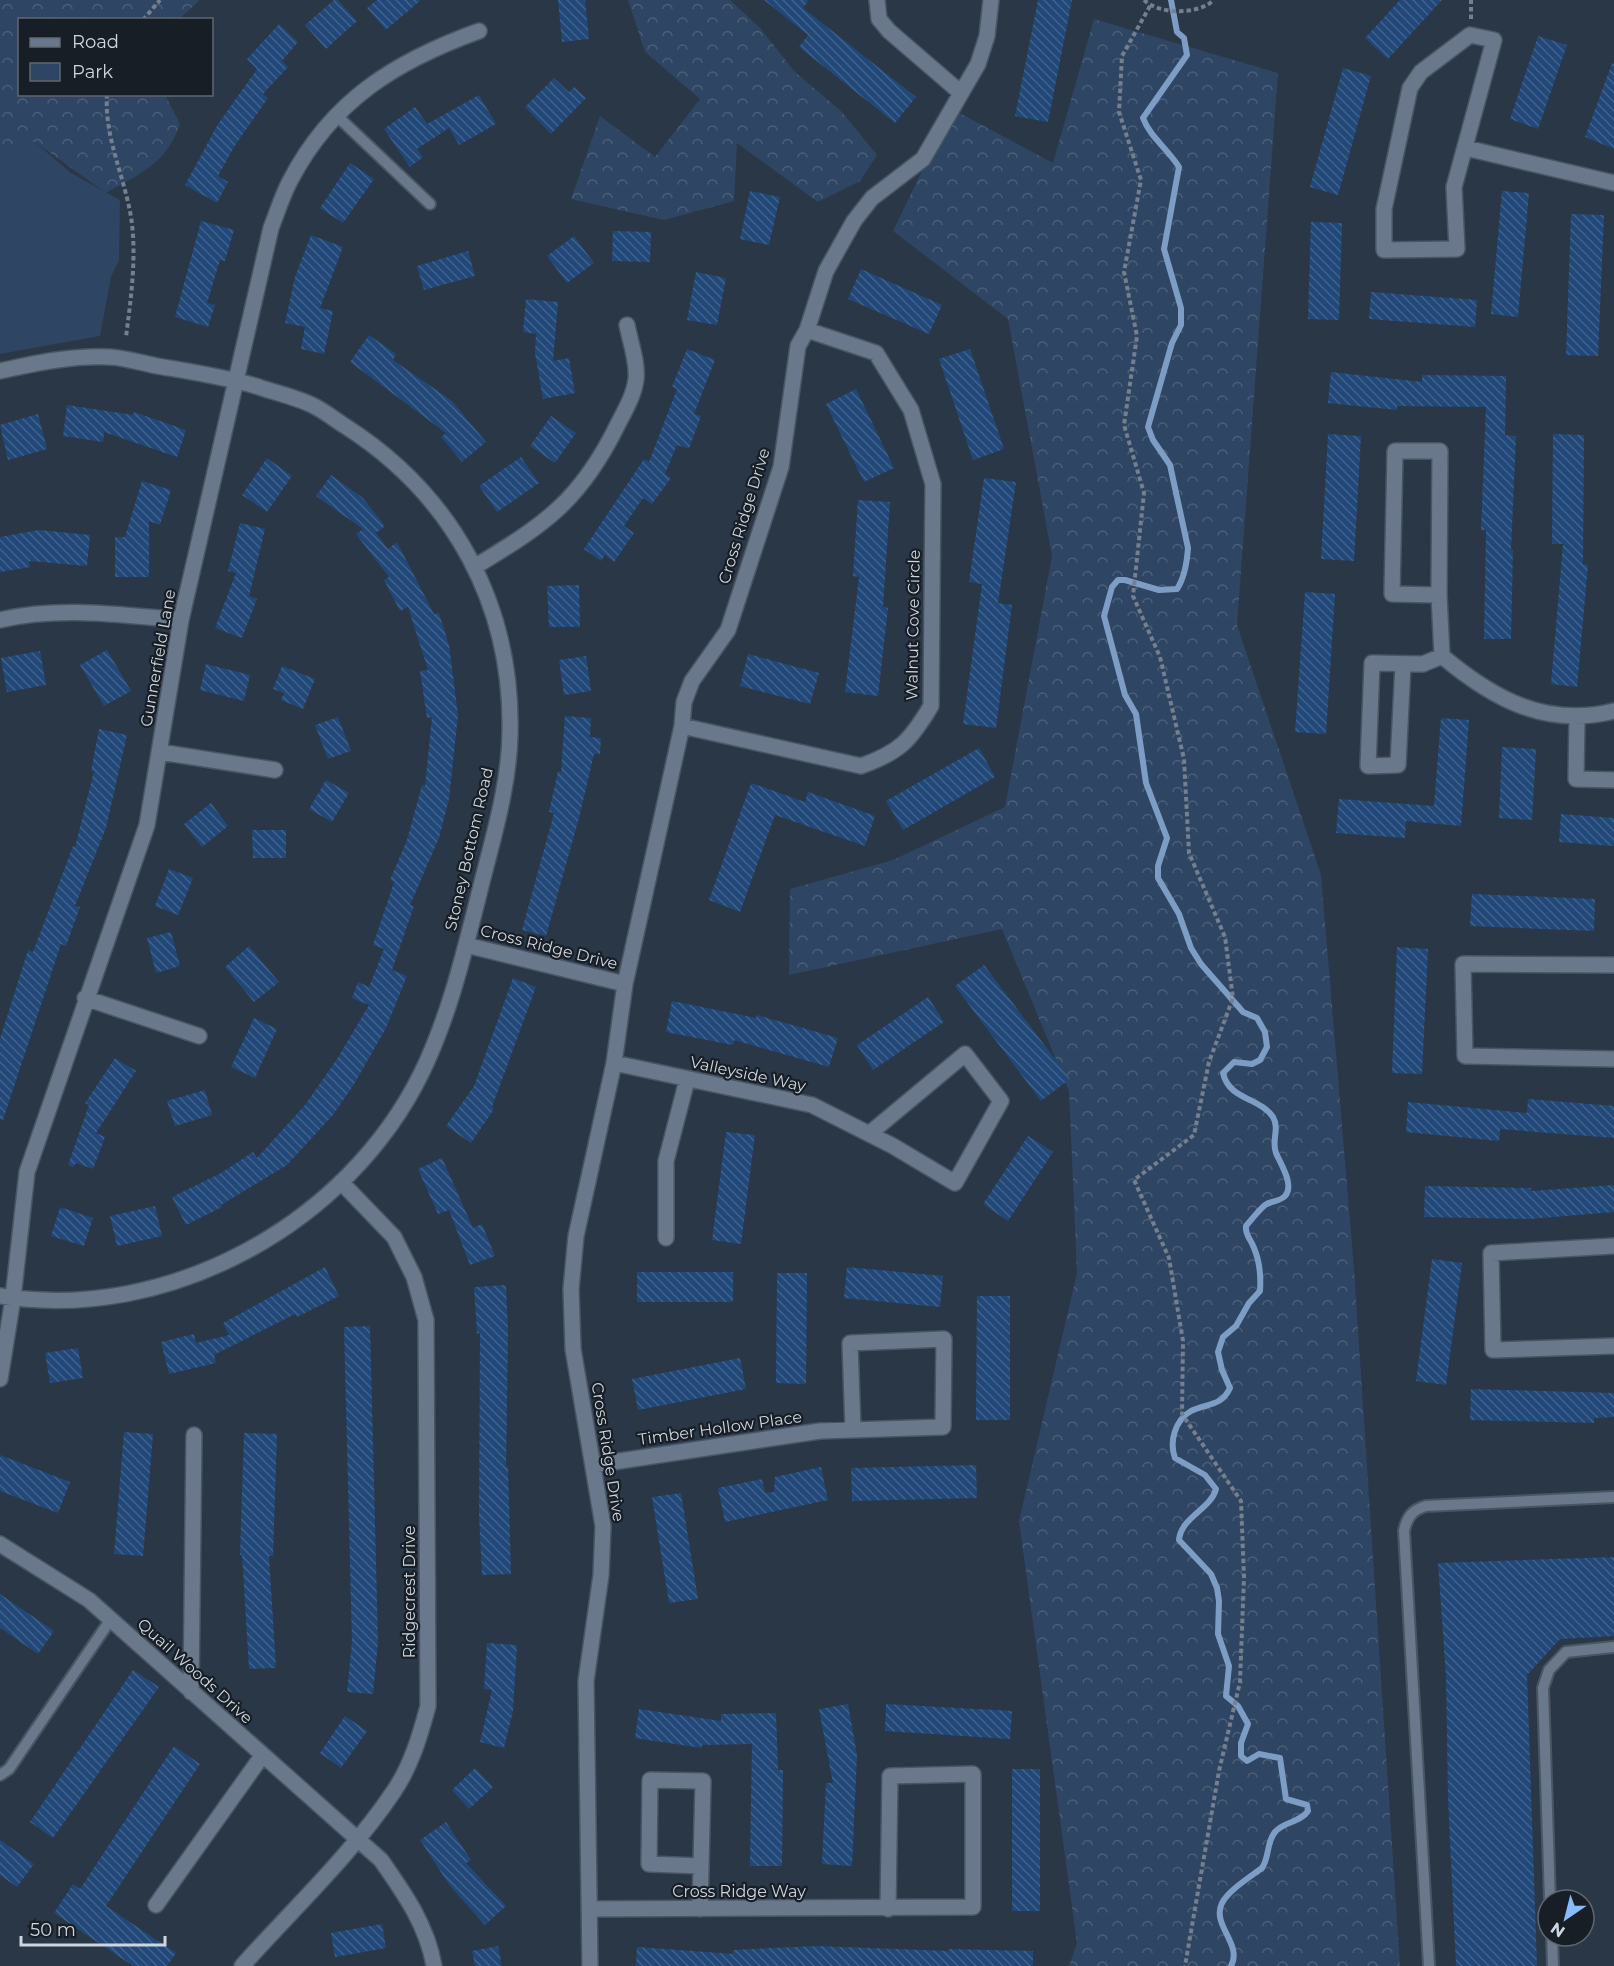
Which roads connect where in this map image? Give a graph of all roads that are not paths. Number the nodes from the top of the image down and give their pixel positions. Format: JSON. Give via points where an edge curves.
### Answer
{"nodes":[{"id":1,"x":878,"y":0,"type":"edge"},
{"id":2,"x":991,"y":0,"type":"edge"},
{"id":3,"x":479,"y":31,"type":"dead end"},
{"id":4,"x":961,"y":93,"type":"junction"},
{"id":5,"x":337,"y":116,"type":"junction"},
{"id":6,"x":1466,"y":148,"type":"junction"},
{"id":7,"x":1614,"y":183,"type":"edge"},
{"id":8,"x":430,"y":204,"type":"dead end"},
{"id":9,"x":627,"y":325,"type":"dead end"},
{"id":10,"x":807,"y":330,"type":"junction"},
{"id":11,"x":0,"y":371,"type":"edge"},
{"id":12,"x":235,"y":380,"type":"junction"},
{"id":13,"x":476,"y":566,"type":"junction"},
{"id":14,"x":1439,"y":595,"type":"junction"},
{"id":15,"x":0,"y":620,"type":"edge"},
{"id":16,"x":181,"y":620,"type":"junction"},
{"id":17,"x":1442,"y":656,"type":"junction"},
{"id":18,"x":1403,"y":664,"type":"junction"},
{"id":19,"x":1614,"y":711,"type":"edge"},
{"id":20,"x":1577,"y":717,"type":"junction"},
{"id":21,"x":682,"y":726,"type":"junction"},
{"id":22,"x":160,"y":752,"type":"junction"},
{"id":23,"x":275,"y":770,"type":"dead end"},
{"id":24,"x":1614,"y":780,"type":"edge"},
{"id":25,"x":466,"y":945,"type":"junction"},
{"id":26,"x":1614,"y":965,"type":"edge"},
{"id":27,"x":625,"y":984,"type":"junction"},
{"id":28,"x":86,"y":998,"type":"junction"},
{"id":29,"x":199,"y":1036,"type":"dead end"},
{"id":30,"x":1614,"y":1059,"type":"edge"},
{"id":31,"x":614,"y":1063,"type":"junction"},
{"id":32,"x":687,"y":1080,"type":"junction"},
{"id":33,"x":869,"y":1134,"type":"junction"},
{"id":34,"x":341,"y":1182,"type":"junction"},
{"id":35,"x":666,"y":1238,"type":"dead end"},
{"id":36,"x":1614,"y":1245,"type":"edge"},
{"id":37,"x":7,"y":1297,"type":"edge"},
{"id":38,"x":1614,"y":1346,"type":"edge"},
{"id":39,"x":0,"y":1379,"type":"edge"},
{"id":40,"x":853,"y":1430,"type":"junction"},
{"id":41,"x":194,"y":1435,"type":"dead end"},
{"id":42,"x":593,"y":1465,"type":"junction"},
{"id":43,"x":1614,"y":1497,"type":"edge"},
{"id":44,"x":0,"y":1544,"type":"edge"},
{"id":45,"x":111,"y":1619,"type":"junction"},
{"id":46,"x":1614,"y":1647,"type":"edge"},
{"id":47,"x":191,"y":1692,"type":"junction"},
{"id":48,"x":262,"y":1756,"type":"junction"},
{"id":49,"x":0,"y":1775,"type":"edge"},
{"id":50,"x":357,"y":1837,"type":"junction"},
{"id":51,"x":701,"y":1866,"type":"junction"},
{"id":52,"x":1550,"y":1888,"type":"edge"},
{"id":53,"x":156,"y":1905,"type":"dead end"},
{"id":54,"x":590,"y":1909,"type":"junction"},
{"id":55,"x":700,"y":1909,"type":"junction"},
{"id":56,"x":888,"y":1909,"type":"junction"},
{"id":57,"x":1552,"y":1948,"type":"edge"},
{"id":58,"x":242,"y":1966,"type":"edge"},
{"id":59,"x":435,"y":1966,"type":"edge"},
{"id":60,"x":590,"y":1966,"type":"edge"},
{"id":61,"x":1429,"y":1966,"type":"edge"},
{"id":62,"x":1553,"y":1966,"type":"edge"}],
"edges":[{"from":1,"to":4,"type":"street","via":[[879,19],[889,31]]},
{"from":2,"to":4,"type":"street","name":"Cross Ridge Drive","via":[[987,36],[978,64]]},
{"from":3,"to":5,"type":"street","name":"Gunnerfield Lane","via":[[432,48],[383,75]]},
{"from":4,"to":10,"type":"street","name":"Cross Ridge Drive","via":[[923,159],[872,198],[854,221],[826,271]]},
{"from":5,"to":8,"type":"lane"},
{"from":5,"to":12,"type":"street","name":"Gunnerfield Lane","via":[[290,182],[271,228]]},
{"from":6,"to":6,"type":"street","via":[[1454,187],[1457,249],[1384,249],[1384,209],[1410,88],[1420,72],[1470,35],[1494,40]]},
{"from":6,"to":7,"type":"street"},
{"from":9,"to":13,"type":"street","via":[[636,378],[630,400],[601,458],[580,488],[538,528]]},
{"from":10,"to":21,"type":"street","name":"Cross Ridge Drive","via":[[798,346],[781,467],[728,630],[692,681],[684,702]]},
{"from":10,"to":21,"type":"street","name":"Walnut Cove Circle","via":[[876,353],[911,410],[933,484],[931,706],[914,735],[887,756],[861,766]]},
{"from":11,"to":12,"type":"street","name":"Stoney Bottom Road","via":[[43,361],[111,357]]},
{"from":12,"to":13,"type":"street","name":"Stoney Bottom Road","via":[[312,405],[380,448],[440,509]]},
{"from":12,"to":16,"type":"street","name":"Gunnerfield Lane"},
{"from":13,"to":25,"type":"street","name":"Stoney Bottom Road","via":[[504,650],[510,734],[502,798]]},
{"from":14,"to":14,"type":"street","via":[[1440,451],[1395,450],[1392,594]]},
{"from":14,"to":17,"type":"street"},
{"from":15,"to":16,"type":"street","via":[[24,614],[73,611]]},
{"from":16,"to":22,"type":"street","name":"Gunnerfield Lane"},
{"from":17,"to":18,"type":"street","via":[[1423,664]]},
{"from":17,"to":20,"type":"street","via":[[1469,679],[1498,696],[1538,713]]},
{"from":18,"to":18,"type":"street","via":[[1398,765],[1368,766],[1372,663]]},
{"from":19,"to":20,"type":"street"},
{"from":20,"to":24,"type":"street","via":[[1576,779]]},
{"from":21,"to":27,"type":"street","name":"Cross Ridge Drive"},
{"from":22,"to":23,"type":"street"},
{"from":22,"to":28,"type":"street","name":"Gunnerfield Lane","via":[[147,825]]},
{"from":25,"to":27,"type":"street","name":"Cross Ridge Drive"},
{"from":25,"to":34,"type":"street","name":"Stoney Bottom Road","via":[[445,1020],[420,1076],[384,1134]]},
{"from":26,"to":30,"type":"street","via":[[1463,964],[1466,1056]]},
{"from":27,"to":31,"type":"street","name":"Cross Ridge Drive"},
{"from":28,"to":29,"type":"street"},
{"from":28,"to":37,"type":"street","name":"Gunnerfield Lane","via":[[27,1172]]},
{"from":31,"to":32,"type":"street","name":"Valleyside Way"},
{"from":31,"to":42,"type":"street","name":"Cross Ridge Drive","via":[[576,1236],[571,1289],[573,1349]]},
{"from":32,"to":33,"type":"street","name":"Valleyside Way","via":[[812,1105]]},
{"from":32,"to":35,"type":"street","via":[[666,1161]]},
{"from":33,"to":33,"type":"street","name":"Valleyside Way","via":[[954,1183],[1000,1101],[965,1054]]},
{"from":34,"to":37,"type":"street","name":"Stoney Bottom Road","via":[[309,1212],[269,1239],[188,1278],[96,1299],[48,1301]]},
{"from":34,"to":50,"type":"street","name":"Ridgecrest Drive","via":[[394,1237],[414,1277],[426,1320],[428,1706],[418,1743],[394,1791]]},
{"from":36,"to":38,"type":"street","via":[[1491,1253],[1493,1350]]},
{"from":37,"to":39,"type":"street","name":"Gunnerfield Lane"},
{"from":40,"to":40,"type":"street","name":"Timber Hollow Place","via":[[943,1427],[944,1339],[850,1343]]},
{"from":40,"to":42,"type":"street","name":"Timber Hollow Place","via":[[820,1431]]},
{"from":41,"to":47,"type":"street"},
{"from":42,"to":54,"type":"street","name":"Cross Ridge Drive","via":[[603,1526],[601,1575],[586,1681]]},
{"from":43,"to":61,"type":"lane","via":[[1426,1506],[1409,1515],[1406,1522]]},
{"from":44,"to":45,"type":"street","name":"Quail Woods Drive","via":[[89,1600]]},
{"from":45,"to":47,"type":"street","name":"Quail Woods Drive"},
{"from":45,"to":49,"type":"lane","via":[[9,1769]]},
{"from":46,"to":52,"type":"lane","via":[[1566,1652],[1549,1670],[1543,1688]]},
{"from":47,"to":48,"type":"street","name":"Quail Woods Drive"},
{"from":48,"to":50,"type":"street","name":"Quail Woods Drive"},
{"from":48,"to":53,"type":"street"},
{"from":50,"to":58,"type":"street","name":"Ridgecrest Drive"},
{"from":50,"to":59,"type":"street","name":"Quail Woods Drive","via":[[381,1860],[412,1905]]},
{"from":51,"to":51,"type":"street","via":[[703,1781],[650,1780],[649,1864]]},
{"from":51,"to":55,"type":"street"},
{"from":54,"to":55,"type":"street","name":"Cross Ridge Way"},
{"from":54,"to":60,"type":"street","name":"Cross Ridge Drive"},
{"from":55,"to":56,"type":"street","name":"Cross Ridge Way"},
{"from":56,"to":56,"type":"street","name":"Cross Ridge Way","via":[[973,1907],[973,1774],[890,1776]]},
{"from":57,"to":62,"type":"lane"}]}
